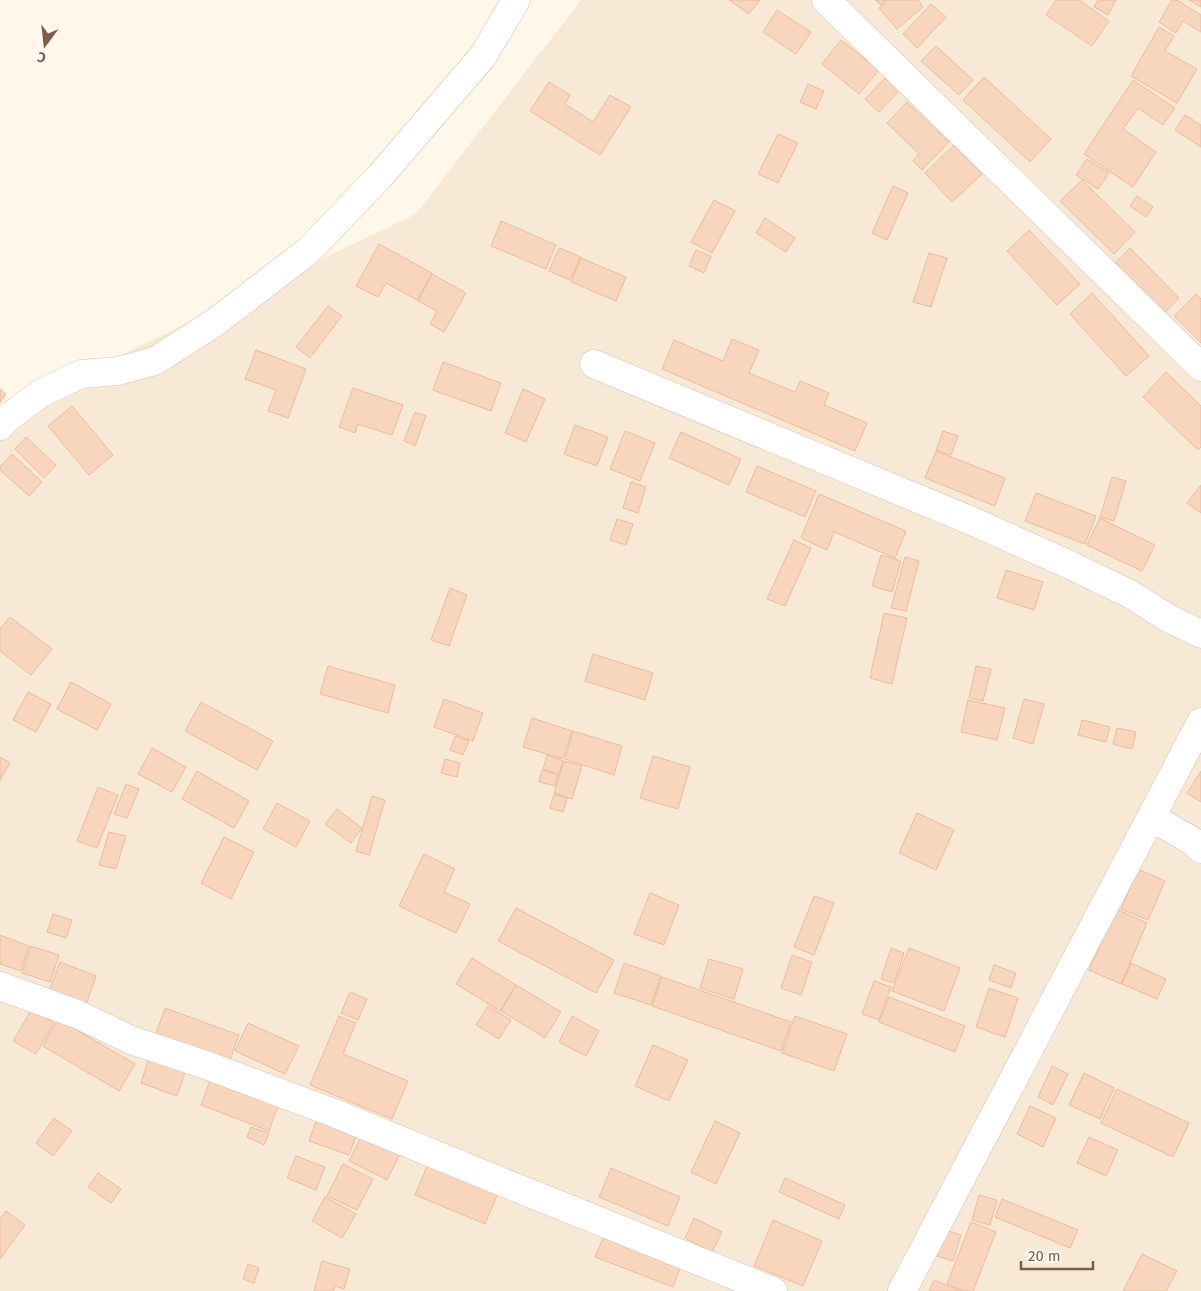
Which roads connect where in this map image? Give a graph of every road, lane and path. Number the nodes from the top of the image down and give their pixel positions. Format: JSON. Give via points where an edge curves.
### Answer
{"nodes":[{"id":1,"x":516,"y":0,"type":"edge"},
{"id":2,"x":826,"y":0,"type":"edge"},
{"id":3,"x":594,"y":364,"type":"dead end"},
{"id":4,"x":1201,"y":367,"type":"edge"},
{"id":5,"x":0,"y":426,"type":"edge"},
{"id":6,"x":1201,"y":634,"type":"edge"},
{"id":7,"x":1201,"y":722,"type":"edge"},
{"id":8,"x":1151,"y":817,"type":"junction"},
{"id":9,"x":1201,"y":848,"type":"edge"},
{"id":10,"x":0,"y":986,"type":"edge"},
{"id":11,"x":774,"y":1291,"type":"edge"},
{"id":12,"x":902,"y":1291,"type":"edge"}],
"edges":[{"from":1,"to":5,"type":"street","via":[[483,56],[380,175],[308,251],[214,323],[155,361],[118,371],[81,374],[41,393]]},
{"from":2,"to":4,"type":"street"},
{"from":3,"to":6,"type":"street","via":[[974,522],[1130,594]]},
{"from":7,"to":8,"type":"street"},
{"from":8,"to":9,"type":"street"},
{"from":8,"to":12,"type":"street"},
{"from":10,"to":11,"type":"street","via":[[77,1014],[131,1040],[334,1113]]}]}
